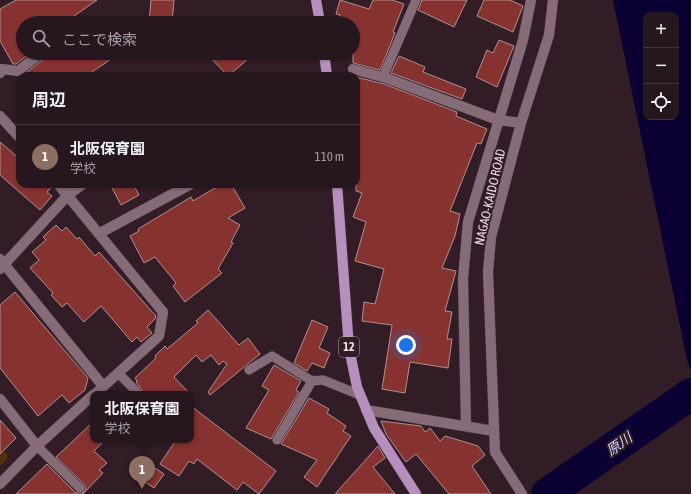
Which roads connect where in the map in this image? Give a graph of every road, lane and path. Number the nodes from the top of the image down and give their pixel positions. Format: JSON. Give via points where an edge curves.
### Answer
{"nodes":[{"id":1,"x":316,"y":0,"type":"edge"},
{"id":2,"x":416,"y":0,"type":"edge"},
{"id":3,"x":531,"y":0,"type":"edge"},
{"id":4,"x":553,"y":0,"type":"edge"},
{"id":5,"x":319,"y":16,"type":"edge"},
{"id":6,"x":32,"y":60,"type":"edge"},
{"id":7,"x":325,"y":60,"type":"edge"},
{"id":8,"x":1,"y":69,"type":"edge"},
{"id":9,"x":353,"y":69,"type":"dead end"},
{"id":10,"x":326,"y":72,"type":"edge"},
{"id":11,"x":383,"y":77,"type":"junction"},
{"id":12,"x":0,"y":116,"type":"edge"},
{"id":13,"x":498,"y":120,"type":"junction"},
{"id":14,"x":521,"y":124,"type":"junction"},
{"id":15,"x":16,"y":134,"type":"edge"},
{"id":16,"x":62,"y":188,"type":"edge"},
{"id":17,"x":78,"y":188,"type":"edge"},
{"id":18,"x":183,"y":188,"type":"edge"},
{"id":19,"x":337,"y":188,"type":"edge"},
{"id":20,"x":68,"y":195,"type":"junction"},
{"id":21,"x":100,"y":233,"type":"junction"},
{"id":22,"x":1,"y":264,"type":"edge"},
{"id":23,"x":249,"y":370,"type":"dead end"},
{"id":24,"x":118,"y":373,"type":"junction"},
{"id":25,"x":312,"y":381,"type":"junction"},
{"id":26,"x":103,"y":386,"type":"junction"},
{"id":27,"x":98,"y":391,"type":"edge"},
{"id":28,"x":136,"y":391,"type":"edge"},
{"id":29,"x":360,"y":395,"type":"junction"},
{"id":30,"x":0,"y":399,"type":"edge"},
{"id":31,"x":90,"y":399,"type":"edge"},
{"id":32,"x":366,"y":410,"type":"junction"},
{"id":33,"x":466,"y":426,"type":"junction"},
{"id":34,"x":494,"y":431,"type":"junction"},
{"id":35,"x":277,"y":440,"type":"dead end"},
{"id":36,"x":37,"y":446,"type":"junction"},
{"id":37,"x":0,"y":484,"type":"edge"},
{"id":38,"x":80,"y":488,"type":"dead end"},
{"id":39,"x":416,"y":494,"type":"edge"},
{"id":40,"x":522,"y":494,"type":"edge"}],
"edges":[{"from":1,"to":5,"type":"main road"},
{"from":2,"to":11,"type":"lane"},
{"from":3,"to":13,"type":"street","via":[[523,40]]},
{"from":4,"to":14,"type":"street","name":"NAGAO-KAIDO ROAD","via":[[549,35]]},
{"from":6,"to":8,"type":"street","via":[[18,71]]},
{"from":7,"to":10,"type":"main road"},
{"from":9,"to":11,"type":"street"},
{"from":11,"to":13,"type":"street"},
{"from":12,"to":15,"type":"street"},
{"from":13,"to":14,"type":"street"},
{"from":13,"to":33,"type":"street","via":[[468,222],[463,279]]},
{"from":14,"to":34,"type":"street","name":"NAGAO-KAIDO ROAD","via":[[491,237],[488,272]]},
{"from":16,"to":20,"type":"street"},
{"from":17,"to":20,"type":"street"},
{"from":18,"to":21,"type":"street"},
{"from":19,"to":29,"type":"main road","number":"12","via":[[349,348]]},
{"from":20,"to":21,"type":"street"},
{"from":20,"to":22,"type":"street"},
{"from":21,"to":24,"type":"street","via":[[164,312],[159,336]]},
{"from":22,"to":26,"type":"street"},
{"from":23,"to":25,"type":"lane","via":[[272,356]]},
{"from":24,"to":26,"type":"street"},
{"from":24,"to":28,"type":"lane"},
{"from":25,"to":29,"type":"lane","via":[[323,380]]},
{"from":25,"to":35,"type":"lane"},
{"from":26,"to":27,"type":"street"},
{"from":29,"to":32,"type":"main road","number":"12"},
{"from":30,"to":36,"type":"street"},
{"from":31,"to":36,"type":"street"},
{"from":32,"to":33,"type":"street"},
{"from":32,"to":39,"type":"main road","number":"12","via":[[374,428]]},
{"from":33,"to":34,"type":"street"},
{"from":34,"to":40,"type":"street","name":"NAGAO-KAIDO ROAD","via":[[495,452]]},
{"from":36,"to":37,"type":"street"},
{"from":36,"to":38,"type":"lane"}]}
